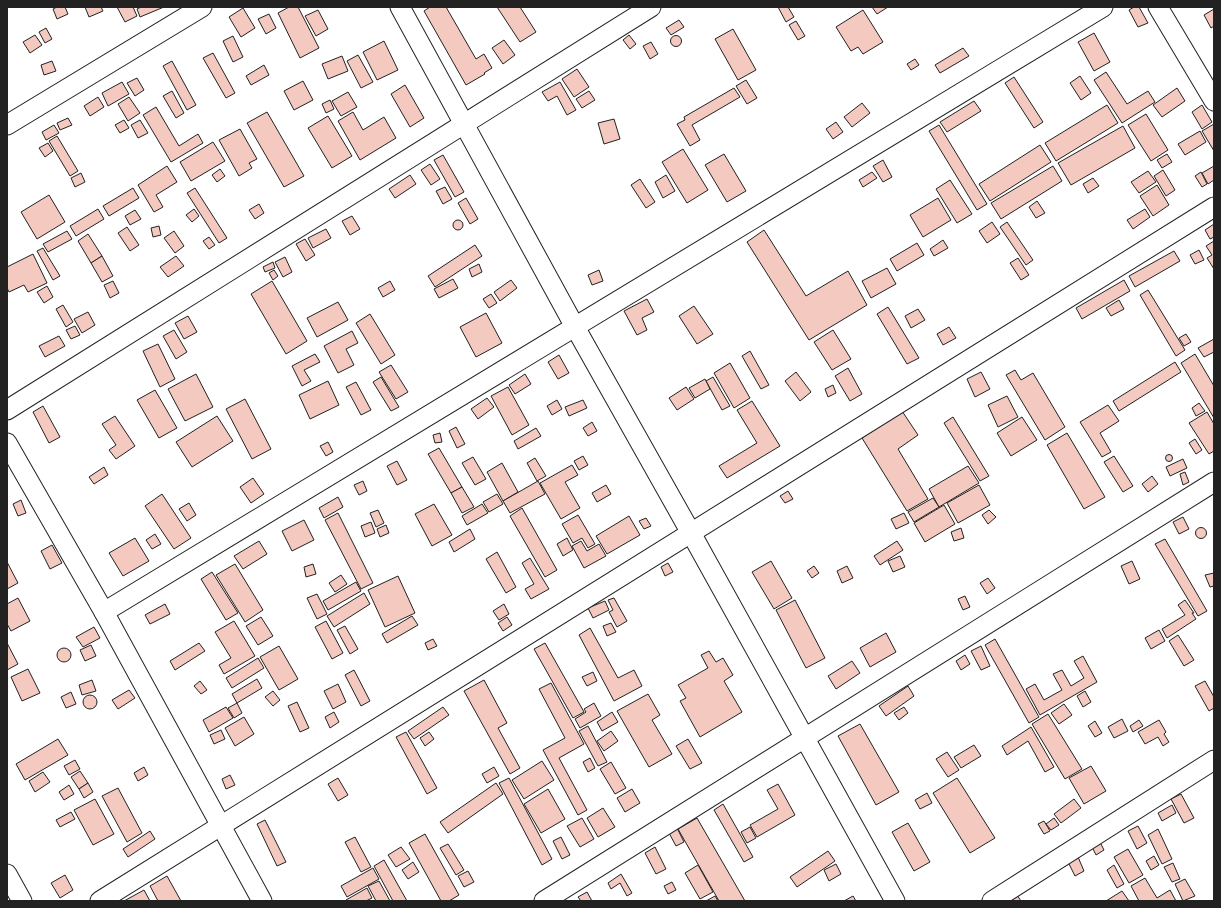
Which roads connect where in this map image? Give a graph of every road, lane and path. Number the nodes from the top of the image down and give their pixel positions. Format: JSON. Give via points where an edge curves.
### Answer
{"nodes":[{"id":1,"x":202,"y":7,"type":"edge"},
{"id":2,"x":400,"y":7,"type":"edge"},
{"id":3,"x":652,"y":7,"type":"edge"},
{"id":4,"x":1103,"y":7,"type":"edge"},
{"id":5,"x":1158,"y":7,"type":"edge"},
{"id":6,"x":1214,"y":102,"type":"edge"},
{"id":7,"x":465,"y":124,"type":"junction"},
{"id":8,"x":7,"y":125,"type":"edge"},
{"id":9,"x":1214,"y":207,"type":"edge"},
{"id":10,"x":575,"y":328,"type":"junction"},
{"id":11,"x":7,"y":410,"type":"edge"},
{"id":12,"x":7,"y":443,"type":"edge"},
{"id":13,"x":1214,"y":482,"type":"edge"},
{"id":14,"x":691,"y":533,"type":"junction"},
{"id":15,"x":104,"y":612,"type":"junction"},
{"id":16,"x":805,"y":738,"type":"junction"},
{"id":17,"x":1214,"y":760,"type":"edge"},
{"id":18,"x":220,"y":826,"type":"junction"},
{"id":19,"x":7,"y":874,"type":"edge"},
{"id":20,"x":22,"y":901,"type":"edge"},
{"id":21,"x":100,"y":901,"type":"edge"},
{"id":22,"x":262,"y":901,"type":"edge"},
{"id":23,"x":544,"y":901,"type":"edge"},
{"id":24,"x":895,"y":901,"type":"edge"},
{"id":25,"x":992,"y":901,"type":"edge"}],
"edges":[{"from":1,"to":8,"type":"street"},
{"from":2,"to":7,"type":"street"},
{"from":3,"to":7,"type":"street"},
{"from":4,"to":10,"type":"street"},
{"from":5,"to":6,"type":"street"},
{"from":7,"to":10,"type":"street"},
{"from":7,"to":11,"type":"street"},
{"from":9,"to":14,"type":"street"},
{"from":10,"to":14,"type":"street"},
{"from":10,"to":15,"type":"street"},
{"from":12,"to":15,"type":"street"},
{"from":13,"to":16,"type":"street"},
{"from":14,"to":16,"type":"street"},
{"from":14,"to":18,"type":"street"},
{"from":15,"to":18,"type":"street"},
{"from":16,"to":23,"type":"street"},
{"from":16,"to":24,"type":"street"},
{"from":17,"to":25,"type":"street"},
{"from":18,"to":21,"type":"street"},
{"from":18,"to":22,"type":"street"},
{"from":19,"to":20,"type":"street"}]}
